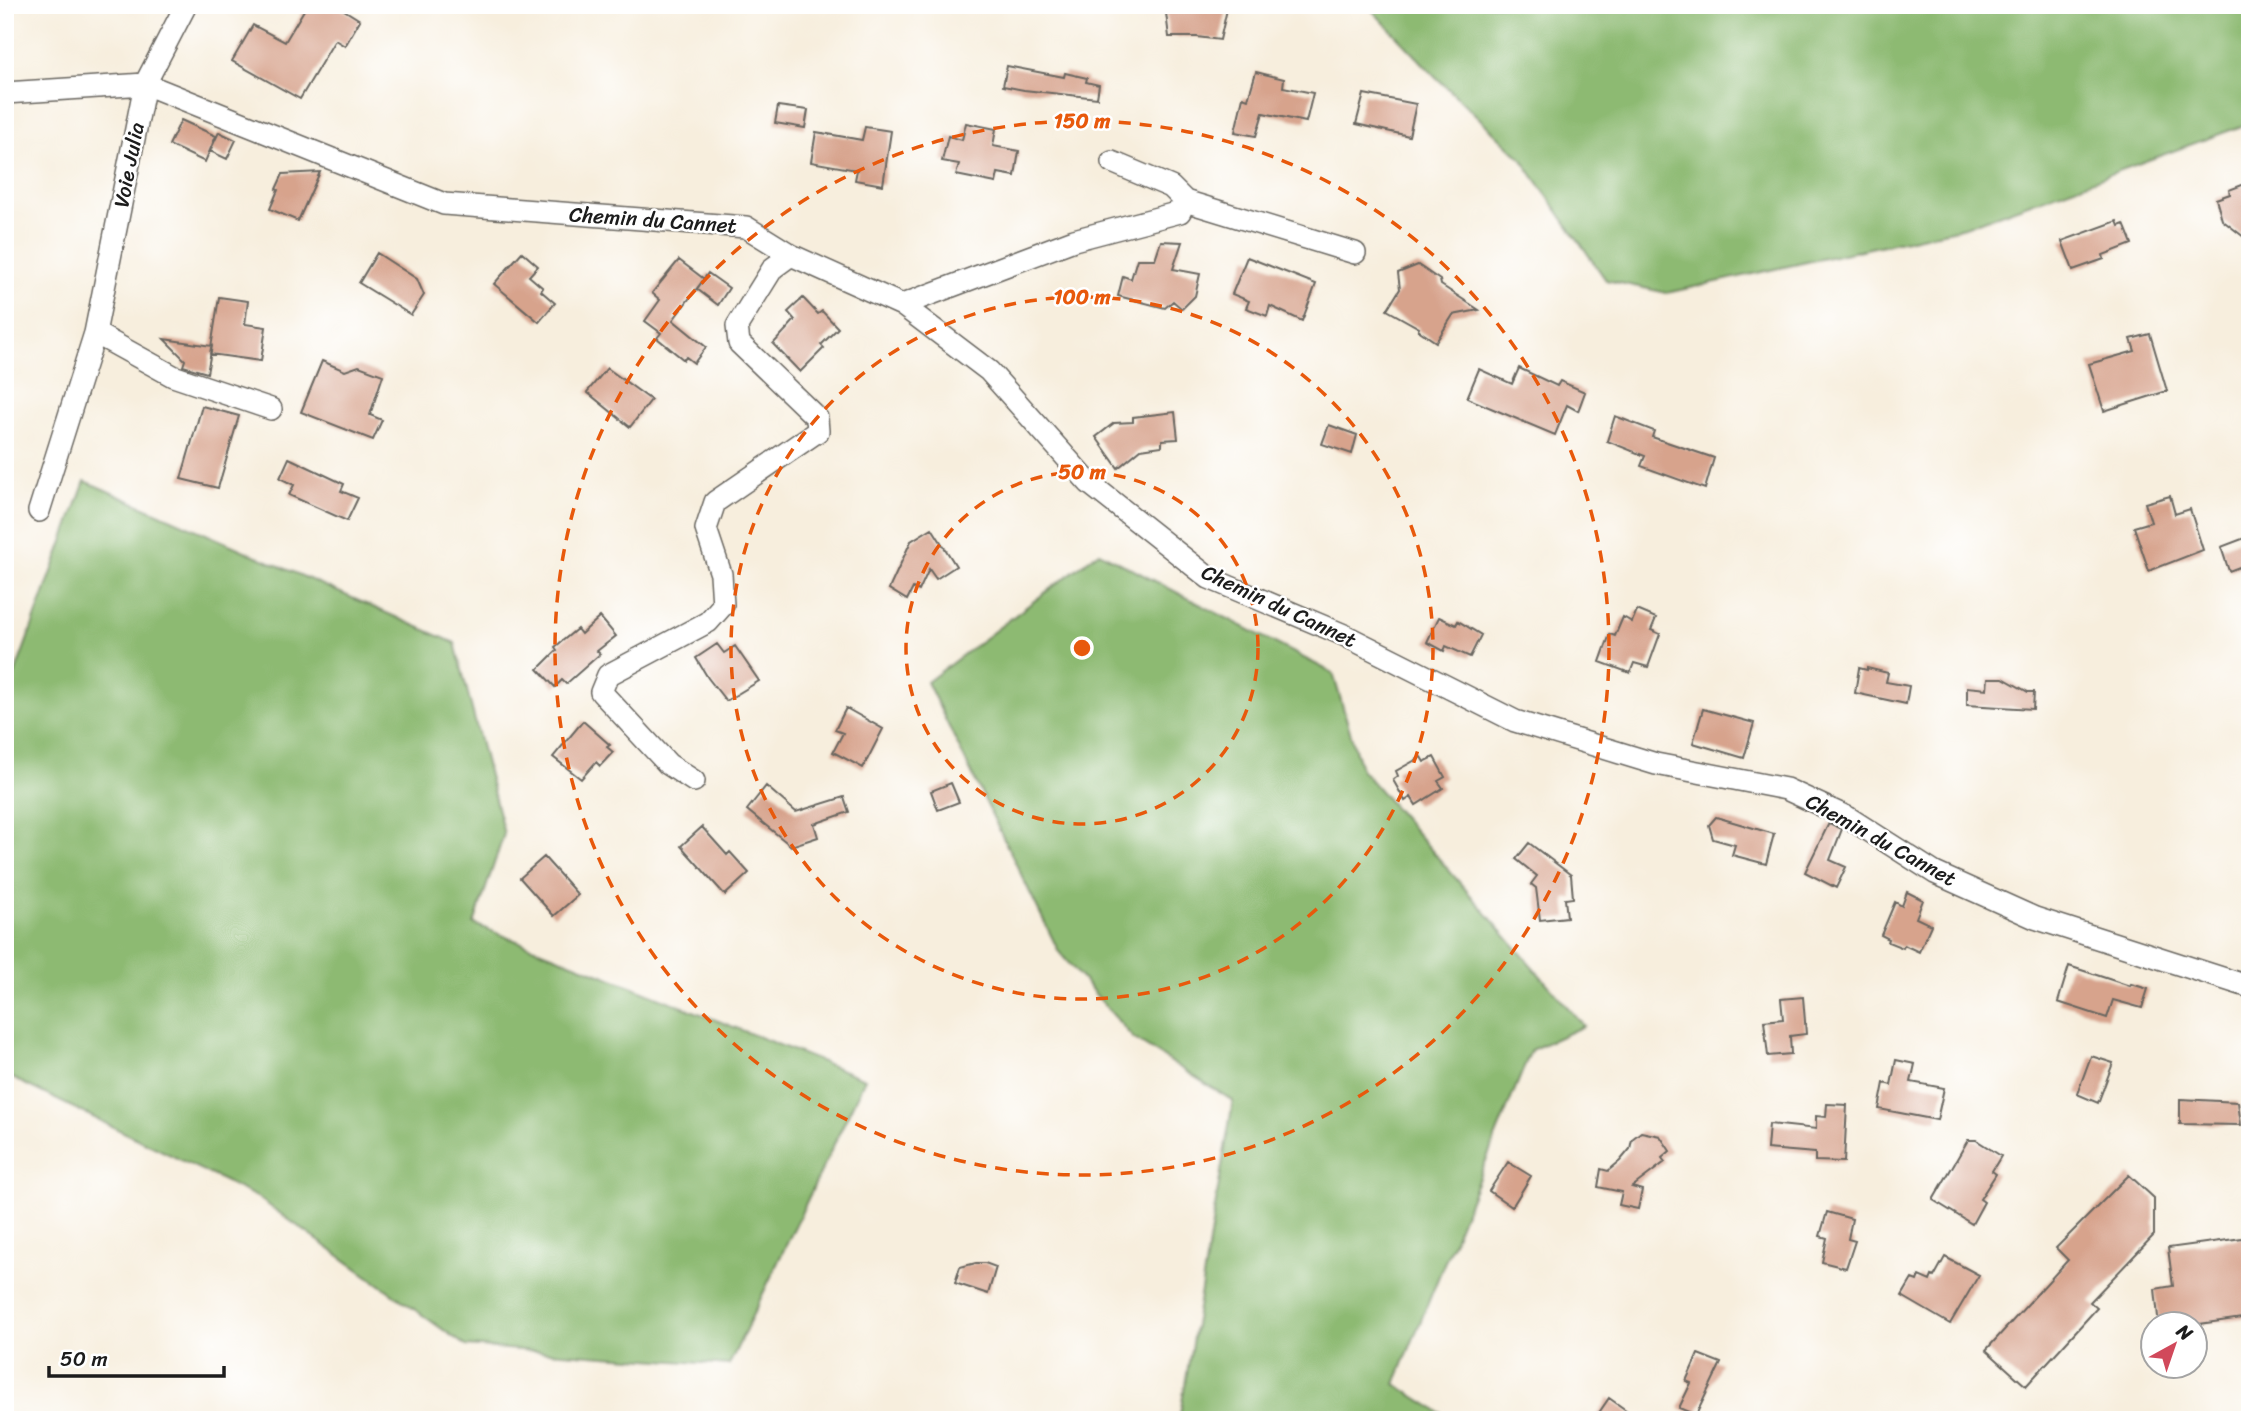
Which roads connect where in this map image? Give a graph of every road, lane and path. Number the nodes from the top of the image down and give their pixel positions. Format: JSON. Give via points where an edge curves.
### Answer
{"nodes":[{"id":1,"x":186,"y":5,"type":"edge"},
{"id":2,"x":145,"y":84,"type":"junction"},
{"id":3,"x":5,"y":93,"type":"edge"},
{"id":4,"x":1111,"y":162,"type":"dead end"},
{"id":5,"x":1185,"y":201,"type":"junction"},
{"id":6,"x":1355,"y":253,"type":"dead end"},
{"id":7,"x":791,"y":255,"type":"junction"},
{"id":8,"x":902,"y":305,"type":"junction"},
{"id":9,"x":95,"y":333,"type":"junction"},
{"id":10,"x":271,"y":409,"type":"dead end"},
{"id":11,"x":39,"y":511,"type":"dead end"},
{"id":12,"x":694,"y":781,"type":"dead end"},
{"id":13,"x":2250,"y":987,"type":"edge"}],
"edges":[{"from":1,"to":2,"type":"street","name":"Voie Julia"},
{"from":2,"to":3,"type":"street","name":"Chemin du Cannet"},
{"from":2,"to":7,"type":"street","name":"Chemin du Cannet","via":[[444,204],[746,227]]},
{"from":2,"to":9,"type":"street","name":"Voie Julia"},
{"from":4,"to":5,"type":"street","via":[[1171,187]]},
{"from":5,"to":6,"type":"street"},
{"from":5,"to":8,"type":"street","via":[[1180,212],[1074,240]]},
{"from":7,"to":8,"type":"street","name":"Chemin du Cannet"},
{"from":7,"to":12,"type":"street","via":[[773,268],[737,326],[739,343],[817,418],[818,431],[715,502],[706,529],[721,574],[723,605],[708,622],[608,675],[601,692],[668,764]]},
{"from":8,"to":13,"type":"street","name":"Chemin du Cannet","via":[[989,371],[1089,483],[1209,579],[1345,635],[1515,721],[1656,764],[1786,789],[1849,818],[1935,873],[2035,918]]},
{"from":9,"to":10,"type":"street","via":[[173,376]]},
{"from":9,"to":11,"type":"street","name":"Voie Julia"}]}
